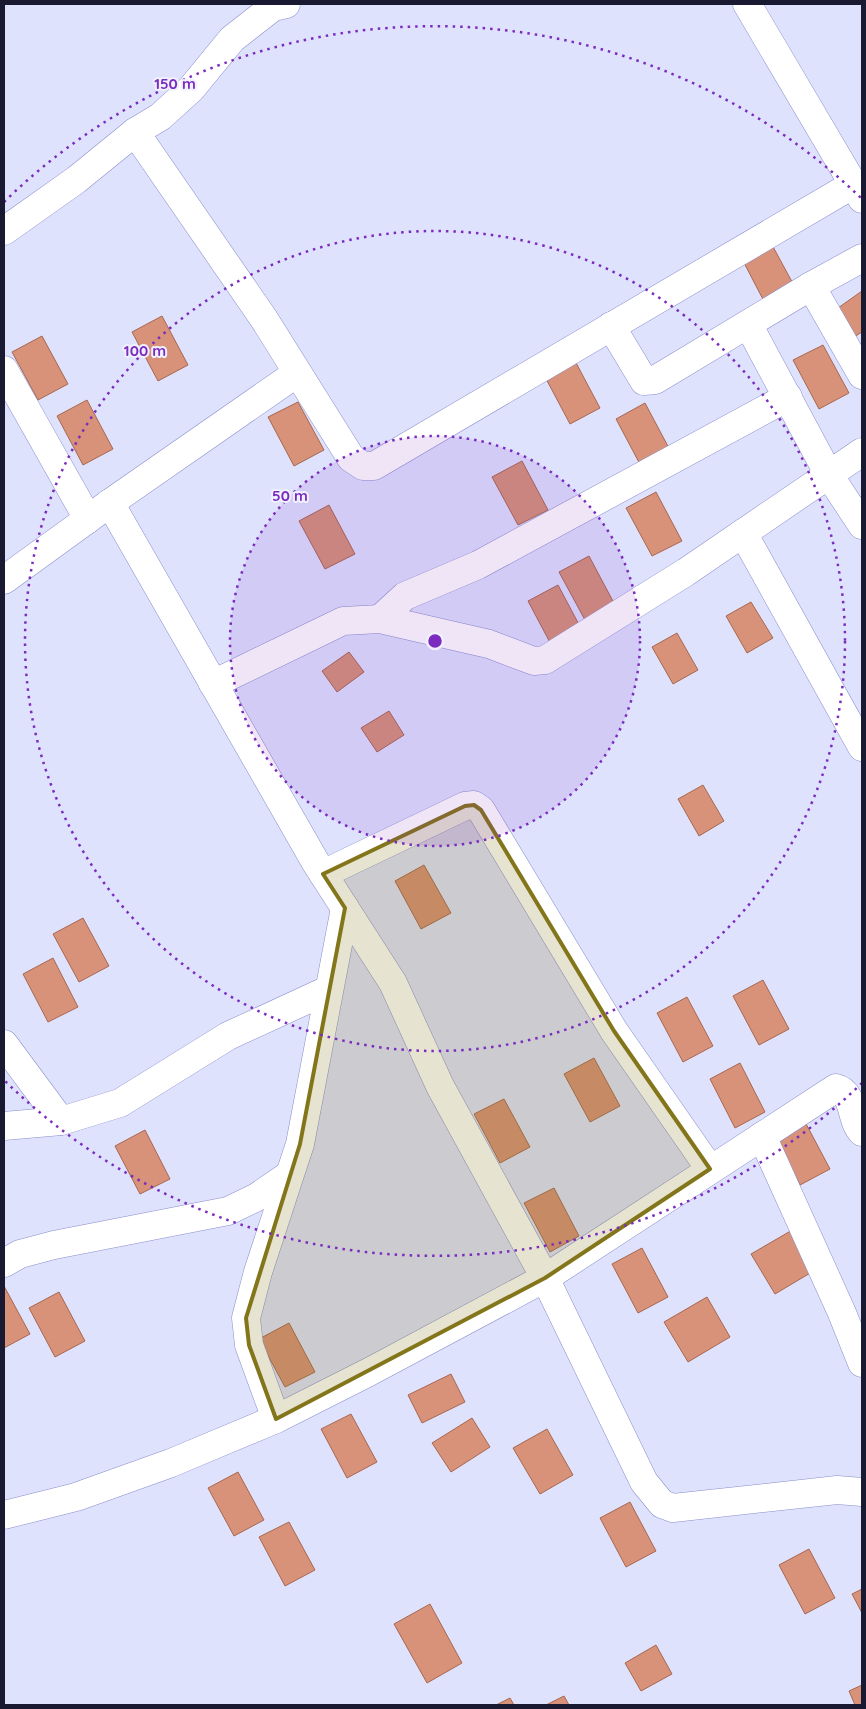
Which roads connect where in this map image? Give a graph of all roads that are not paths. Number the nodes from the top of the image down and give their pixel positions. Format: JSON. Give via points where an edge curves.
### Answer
{"nodes":[{"id":1,"x":286,"y":4,"type":"edge"},
{"id":2,"x":747,"y":4,"type":"edge"},
{"id":3,"x":135,"y":132,"type":"junction"},
{"id":4,"x":858,"y":191,"type":"edge"},
{"id":5,"x":4,"y":231,"type":"edge"},
{"id":6,"x":862,"y":258,"type":"edge"},
{"id":7,"x":811,"y":286,"type":"junction"},
{"id":8,"x":748,"y":324,"type":"junction"},
{"id":9,"x":611,"y":326,"type":"junction"},
{"id":10,"x":4,"y":370,"type":"edge"},
{"id":11,"x":297,"y":373,"type":"junction"},
{"id":12,"x":862,"y":375,"type":"edge"},
{"id":13,"x":788,"y":397,"type":"junction"},
{"id":14,"x":862,"y":452,"type":"edge"},
{"id":15,"x":829,"y":474,"type":"junction"},
{"id":16,"x":110,"y":503,"type":"junction"},
{"id":17,"x":88,"y":519,"type":"junction"},
{"id":18,"x":862,"y":525,"type":"edge"},
{"id":19,"x":743,"y":533,"type":"junction"},
{"id":20,"x":4,"y":580,"type":"edge"},
{"id":21,"x":380,"y":619,"type":"junction"},
{"id":22,"x":214,"y":684,"type":"junction"},
{"id":23,"x":862,"y":747,"type":"edge"},
{"id":24,"x":323,"y":874,"type":"junction"},
{"id":25,"x":345,"y":908,"type":"junction"},
{"id":26,"x":328,"y":990,"type":"junction"},
{"id":27,"x":4,"y":1044,"type":"edge"},
{"id":28,"x":61,"y":1121,"type":"junction"},
{"id":29,"x":4,"y":1126,"type":"edge"},
{"id":30,"x":862,"y":1132,"type":"edge"},
{"id":31,"x":762,"y":1136,"type":"junction"},
{"id":32,"x":710,"y":1169,"type":"junction"},
{"id":33,"x":289,"y":1175,"type":"junction"},
{"id":34,"x":4,"y":1263,"type":"edge"},
{"id":35,"x":544,"y":1278,"type":"junction"},
{"id":36,"x":862,"y":1364,"type":"edge"},
{"id":37,"x":276,"y":1419,"type":"junction"},
{"id":38,"x":862,"y":1492,"type":"edge"},
{"id":39,"x":4,"y":1515,"type":"edge"}],
"edges":[{"from":1,"to":3,"type":"street","via":[[273,7],[232,39],[191,89],[160,116]]},
{"from":2,"to":4,"type":"street"},
{"from":3,"to":5,"type":"street","via":[[76,180]]},
{"from":3,"to":11,"type":"street","via":[[264,319]]},
{"from":4,"to":9,"type":"street"},
{"from":6,"to":7,"type":"street"},
{"from":7,"to":8,"type":"street"},
{"from":7,"to":12,"type":"street"},
{"from":8,"to":9,"type":"street","via":[[655,380],[644,381]]},
{"from":8,"to":13,"type":"street"},
{"from":9,"to":11,"type":"street","via":[[374,466],[363,466],[351,458]]},
{"from":10,"to":17,"type":"street"},
{"from":11,"to":16,"type":"street"},
{"from":13,"to":15,"type":"street"},
{"from":13,"to":21,"type":"street","via":[[478,565],[405,596]]},
{"from":14,"to":15,"type":"street"},
{"from":15,"to":18,"type":"street"},
{"from":15,"to":19,"type":"street"},
{"from":16,"to":17,"type":"street"},
{"from":16,"to":22,"type":"street"},
{"from":17,"to":20,"type":"street"},
{"from":19,"to":21,"type":"street","via":[[545,660],[534,661],[489,644]]},
{"from":19,"to":23,"type":"street"},
{"from":21,"to":22,"type":"street","via":[[343,621]]},
{"from":22,"to":24,"type":"street"},
{"from":24,"to":25,"type":"street"},
{"from":24,"to":32,"type":"street","via":[[465,806],[474,805],[481,810],[614,1031]]},
{"from":25,"to":26,"type":"street"},
{"from":25,"to":35,"type":"street","via":[[393,983],[440,1086]]},
{"from":26,"to":28,"type":"street","via":[[228,1036],[120,1103]]},
{"from":26,"to":33,"type":"street","via":[[300,1144]]},
{"from":27,"to":28,"type":"street"},
{"from":28,"to":29,"type":"street"},
{"from":30,"to":31,"type":"street","via":[[847,1096],[836,1088]]},
{"from":31,"to":32,"type":"street"},
{"from":31,"to":36,"type":"street"},
{"from":32,"to":35,"type":"street"},
{"from":33,"to":34,"type":"street","via":[[257,1197],[228,1211],[54,1245],[20,1254]]},
{"from":33,"to":37,"type":"street","via":[[246,1318],[248,1345]]},
{"from":35,"to":37,"type":"street"},
{"from":35,"to":38,"type":"street","via":[[644,1482],[662,1504],[673,1508],[837,1490]]},
{"from":37,"to":39,"type":"street","via":[[171,1463],[76,1497]]}]}
